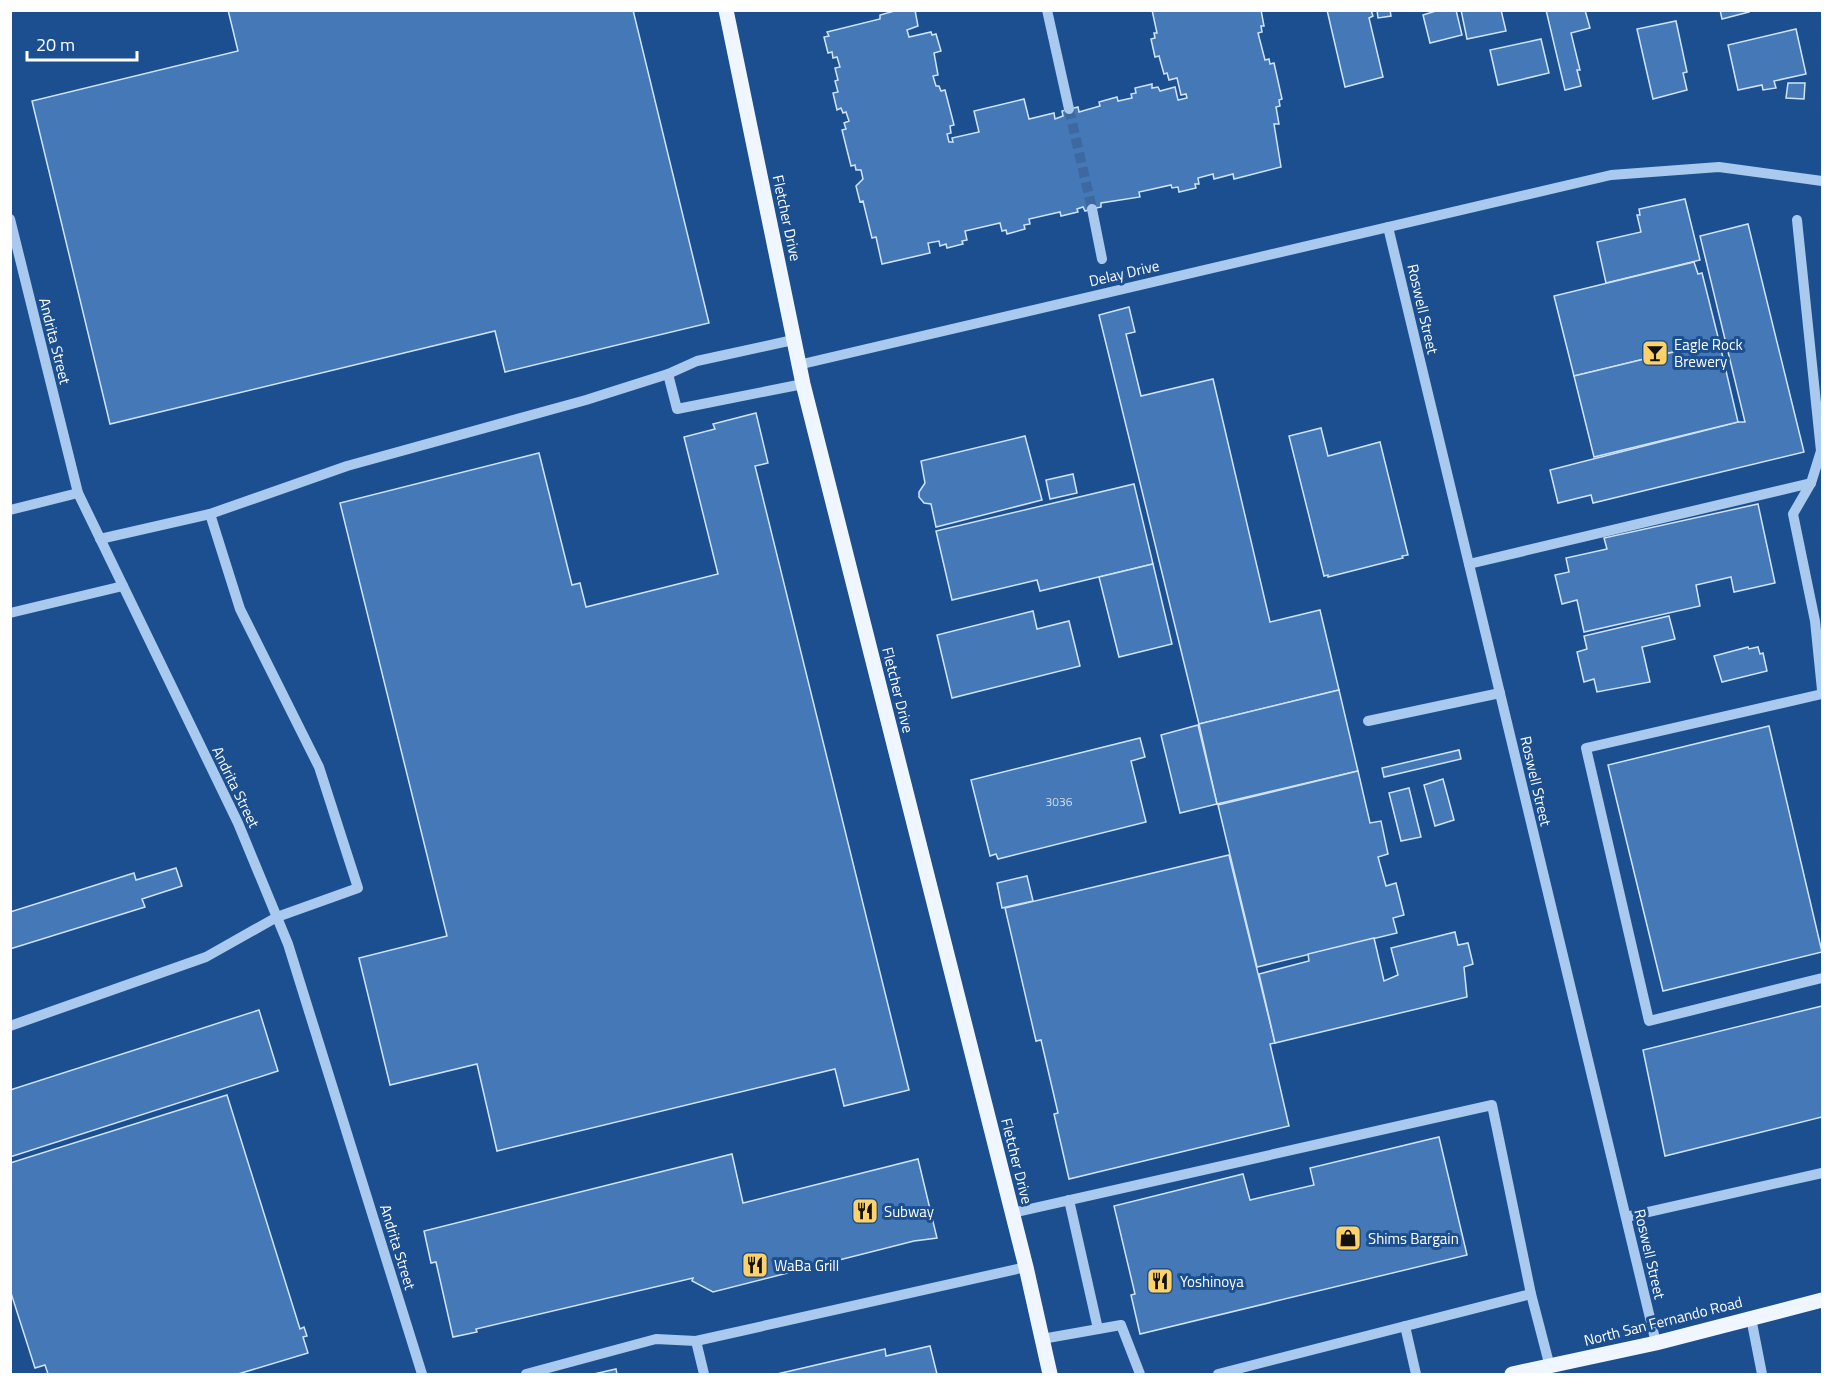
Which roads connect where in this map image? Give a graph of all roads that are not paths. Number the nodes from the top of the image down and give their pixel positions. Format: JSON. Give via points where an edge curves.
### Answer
{"nodes":[{"id":1,"x":726,"y":10,"type":"edge"},
{"id":2,"x":1047,"y":10,"type":"edge"},
{"id":3,"x":1069,"y":109,"type":"tunnel mouth"},
{"id":4,"x":1822,"y":181,"type":"edge"},
{"id":5,"x":1092,"y":209,"type":"tunnel mouth"},
{"id":6,"x":10,"y":219,"type":"edge"},
{"id":7,"x":1797,"y":220,"type":"dead end"},
{"id":8,"x":1388,"y":227,"type":"junction"},
{"id":9,"x":15,"y":259,"type":"edge"},
{"id":10,"x":1102,"y":259,"type":"dead end"},
{"id":11,"x":794,"y":340,"type":"junction"},
{"id":12,"x":798,"y":365,"type":"junction"},
{"id":13,"x":668,"y":374,"type":"junction"},
{"id":14,"x":803,"y":384,"type":"junction"},
{"id":15,"x":1811,"y":483,"type":"junction"},
{"id":16,"x":78,"y":493,"type":"junction"},
{"id":17,"x":10,"y":510,"type":"edge"},
{"id":18,"x":210,"y":514,"type":"junction"},
{"id":19,"x":100,"y":539,"type":"junction"},
{"id":20,"x":1468,"y":564,"type":"junction"},
{"id":21,"x":123,"y":586,"type":"junction"},
{"id":22,"x":10,"y":613,"type":"edge"},
{"id":23,"x":1822,"y":692,"type":"edge"},
{"id":24,"x":1500,"y":693,"type":"junction"},
{"id":25,"x":1368,"y":721,"type":"dead end"},
{"id":26,"x":277,"y":917,"type":"junction"},
{"id":27,"x":1822,"y":978,"type":"edge"},
{"id":28,"x":10,"y":1026,"type":"edge"},
{"id":29,"x":1822,"y":1173,"type":"edge"},
{"id":30,"x":1069,"y":1200,"type":"junction"},
{"id":31,"x":1012,"y":1213,"type":"junction"},
{"id":32,"x":1626,"y":1217,"type":"junction"},
{"id":33,"x":1026,"y":1268,"type":"junction"},
{"id":34,"x":1531,"y":1294,"type":"junction"},
{"id":35,"x":1822,"y":1300,"type":"edge"},
{"id":36,"x":1751,"y":1318,"type":"junction"},
{"id":37,"x":1405,"y":1326,"type":"junction"},
{"id":38,"x":1098,"y":1329,"type":"junction"},
{"id":39,"x":1042,"y":1339,"type":"junction"},
{"id":40,"x":696,"y":1341,"type":"junction"},
{"id":41,"x":1656,"y":1342,"type":"junction"},
{"id":42,"x":1550,"y":1366,"type":"junction"},
{"id":43,"x":422,"y":1374,"type":"edge"},
{"id":44,"x":526,"y":1374,"type":"edge"},
{"id":45,"x":704,"y":1374,"type":"edge"},
{"id":46,"x":1050,"y":1374,"type":"edge"},
{"id":47,"x":1140,"y":1374,"type":"edge"},
{"id":48,"x":1218,"y":1374,"type":"edge"},
{"id":49,"x":1416,"y":1374,"type":"edge"},
{"id":50,"x":1512,"y":1374,"type":"edge"},
{"id":51,"x":1762,"y":1374,"type":"edge"}],
"edges":[{"from":1,"to":11,"type":"main road","name":"Fletcher Drive"},
{"from":2,"to":3,"type":"street"},
{"from":4,"to":8,"type":"street","name":"Delay Drive","via":[[1719,167],[1611,175]]},
{"from":5,"to":10,"type":"street"},
{"from":6,"to":9,"type":"street","name":"Andrita Street"},
{"from":7,"to":15,"type":"street","via":[[1821,452]]},
{"from":8,"to":12,"type":"street","name":"Delay Drive"},
{"from":8,"to":20,"type":"street","name":"Roswell Street"},
{"from":9,"to":16,"type":"street","name":"Andrita Street"},
{"from":11,"to":12,"type":"main road","name":"Fletcher Drive"},
{"from":11,"to":13,"type":"street","via":[[697,361]]},
{"from":12,"to":14,"type":"main road","name":"Fletcher Drive"},
{"from":13,"to":14,"type":"street","via":[[677,409]]},
{"from":13,"to":18,"type":"street","via":[[347,466]]},
{"from":14,"to":31,"type":"main road","name":"Fletcher Drive"},
{"from":15,"to":20,"type":"street"},
{"from":15,"to":23,"type":"street","via":[[1793,514],[1815,621]]},
{"from":16,"to":17,"type":"street"},
{"from":16,"to":19,"type":"street","name":"Andrita Street"},
{"from":18,"to":19,"type":"street"},
{"from":18,"to":26,"type":"street","via":[[240,609],[319,767],[357,888]]},
{"from":19,"to":21,"type":"street","name":"Andrita Street"},
{"from":20,"to":24,"type":"street","name":"Roswell Street"},
{"from":21,"to":22,"type":"street"},
{"from":21,"to":26,"type":"street","name":"Andrita Street","via":[[238,823]]},
{"from":23,"to":27,"type":"street","via":[[1586,748],[1649,1021]]},
{"from":24,"to":25,"type":"street"},
{"from":24,"to":32,"type":"street","name":"Roswell Street"},
{"from":26,"to":28,"type":"street","via":[[206,957]]},
{"from":26,"to":43,"type":"street","name":"Andrita Street"},
{"from":29,"to":32,"type":"street"},
{"from":30,"to":31,"type":"street"},
{"from":30,"to":34,"type":"street","via":[[1492,1106]]},
{"from":30,"to":38,"type":"street"},
{"from":31,"to":33,"type":"main road","name":"Fletcher Drive"},
{"from":32,"to":41,"type":"street","name":"Roswell Street"},
{"from":33,"to":39,"type":"main road","name":"Fletcher Drive"},
{"from":33,"to":40,"type":"street"},
{"from":34,"to":37,"type":"street"},
{"from":34,"to":42,"type":"street"},
{"from":35,"to":36,"type":"main road","name":"North San Fernando Road"},
{"from":36,"to":41,"type":"main road","name":"North San Fernando Road"},
{"from":36,"to":51,"type":"street"},
{"from":37,"to":48,"type":"street"},
{"from":37,"to":49,"type":"street"},
{"from":38,"to":39,"type":"street"},
{"from":38,"to":47,"type":"street","via":[[1120,1325]]},
{"from":39,"to":46,"type":"main road","name":"Fletcher Drive"},
{"from":40,"to":44,"type":"street","via":[[656,1339]]},
{"from":40,"to":45,"type":"street"},
{"from":41,"to":42,"type":"main road","name":"North San Fernando Road"},
{"from":42,"to":50,"type":"main road","name":"North San Fernando Road"}]}
